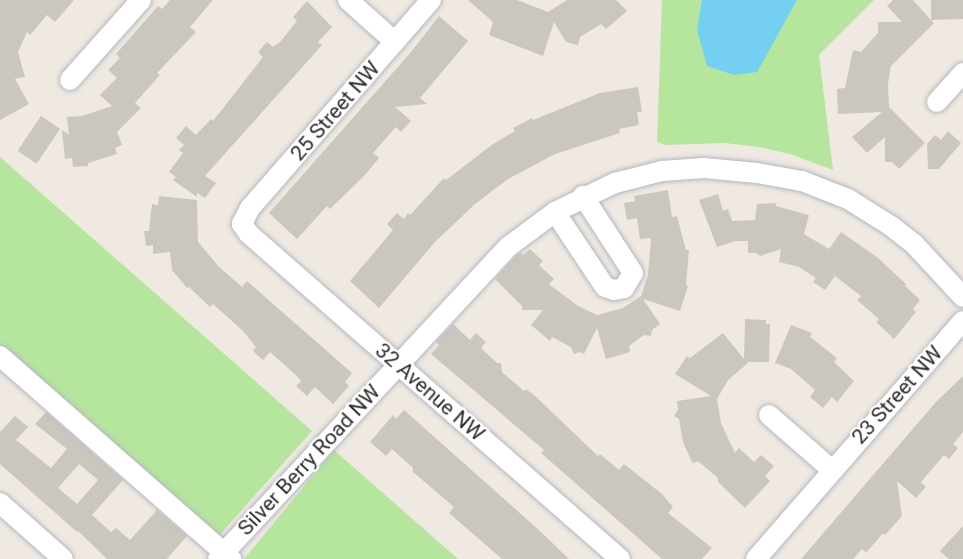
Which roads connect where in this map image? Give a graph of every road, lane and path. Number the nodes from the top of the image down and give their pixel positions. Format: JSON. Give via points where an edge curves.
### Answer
{"nodes":[{"id":1,"x":141,"y":0,"type":"edge"},
{"id":2,"x":348,"y":0,"type":"edge"},
{"id":3,"x":431,"y":0,"type":"edge"},
{"id":4,"x":395,"y":42,"type":"junction"},
{"id":5,"x":961,"y":79,"type":"edge"},
{"id":6,"x":70,"y":80,"type":"dead end"},
{"id":7,"x":937,"y":102,"type":"dead end"},
{"id":8,"x":583,"y":196,"type":"junction"},
{"id":9,"x":555,"y":212,"type":"junction"},
{"id":10,"x":242,"y":224,"type":"joint"},
{"id":11,"x":963,"y":297,"type":"edge"},
{"id":12,"x":963,"y":321,"type":"edge"},
{"id":13,"x":0,"y":356,"type":"edge"},
{"id":14,"x":399,"y":365,"type":"junction"},
{"id":15,"x":769,"y":415,"type":"dead end"},
{"id":16,"x":831,"y":469,"type":"junction"},
{"id":17,"x":0,"y":503,"type":"edge"},
{"id":18,"x":224,"y":557,"type":"edge"},
{"id":19,"x":63,"y":559,"type":"edge"},
{"id":20,"x":620,"y":559,"type":"edge"},
{"id":21,"x":756,"y":559,"type":"edge"}],
"edges":[{"from":1,"to":6,"type":"street"},
{"from":2,"to":4,"type":"street"},
{"from":3,"to":4,"type":"street","name":"25 Street NW"},
{"from":4,"to":10,"type":"street","name":"25 Street NW","via":[[250,208]]},
{"from":5,"to":7,"type":"street"},
{"from":8,"to":9,"type":"street","name":"Silver Berry Road NW"},
{"from":8,"to":9,"type":"street","via":[[633,273],[624,288],[605,287]]},
{"from":8,"to":11,"type":"street","name":"Silver Berry Road NW","via":[[639,176],[704,168],[802,181],[848,199],[891,226],[914,244]]},
{"from":9,"to":14,"type":"street","name":"Silver Berry Road NW","via":[[508,247]]},
{"from":10,"to":14,"type":"street","name":"32 Avenue NW"},
{"from":12,"to":16,"type":"street","name":"23 Street NW"},
{"from":13,"to":18,"type":"street"},
{"from":14,"to":18,"type":"street","name":"Silver Berry Road NW"},
{"from":14,"to":20,"type":"street","name":"32 Avenue NW"},
{"from":15,"to":16,"type":"street"},
{"from":16,"to":21,"type":"street","name":"23 Street NW"},
{"from":17,"to":19,"type":"street"}]}
